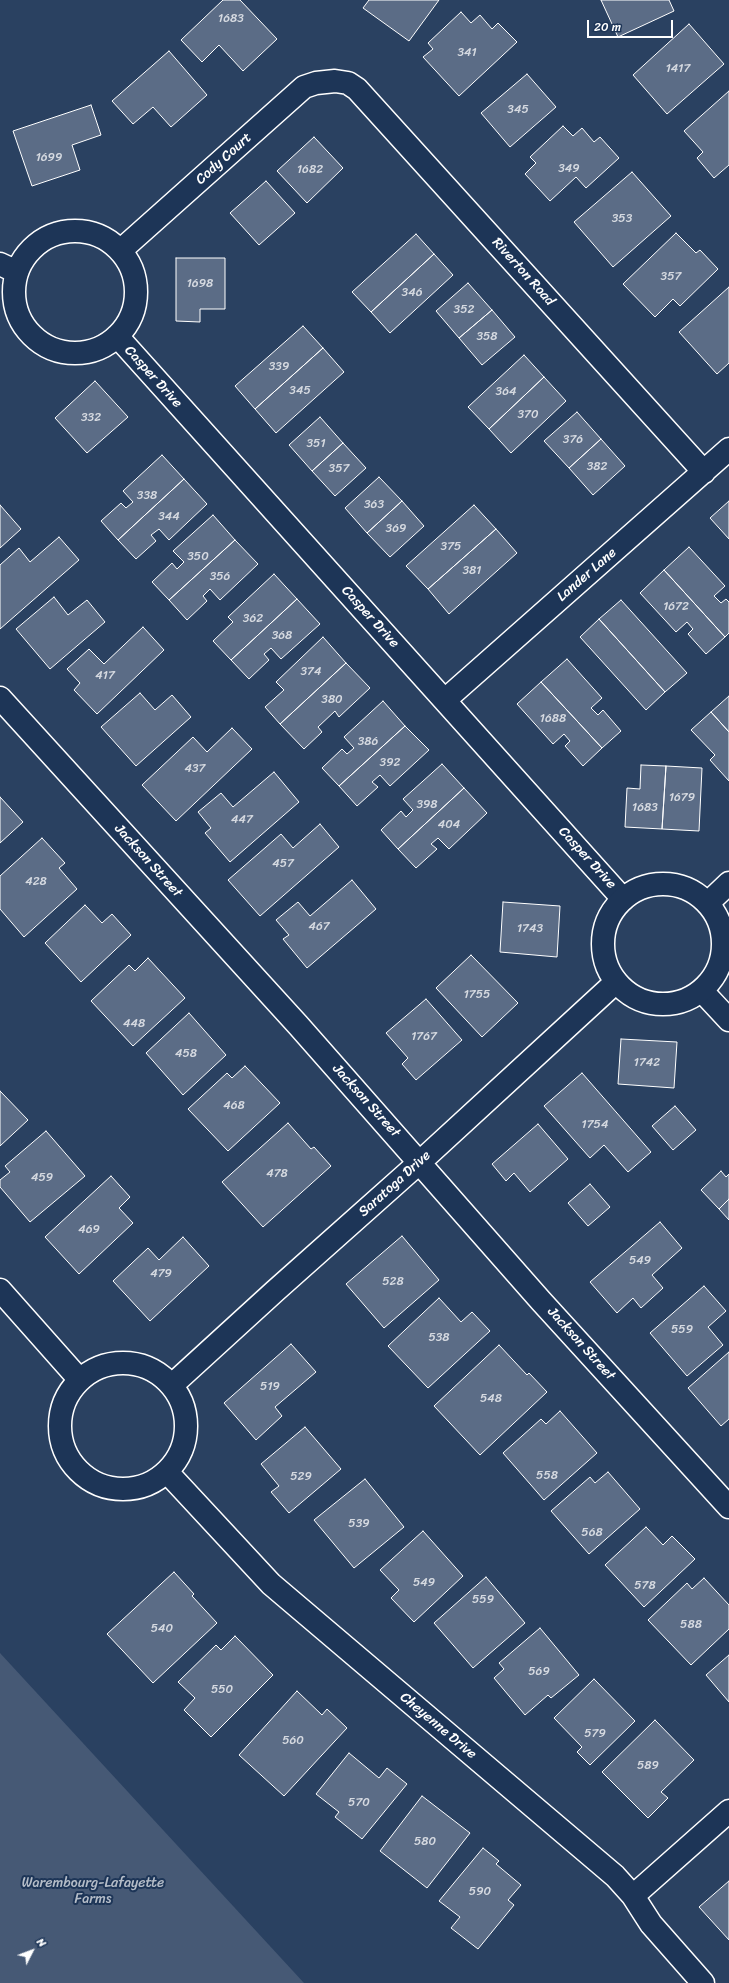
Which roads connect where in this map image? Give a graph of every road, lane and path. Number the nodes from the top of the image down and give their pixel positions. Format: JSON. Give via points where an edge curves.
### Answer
{"nodes":[{"id":1,"x":334,"y":81,"type":"joint"},
{"id":2,"x":120,"y":251,"type":"junction"},
{"id":3,"x":8,"y":268,"type":"edge"},
{"id":4,"x":117,"y":336,"type":"junction"},
{"id":5,"x":729,"y":450,"type":"edge"},
{"id":6,"x":704,"y":472,"type":"junction"},
{"id":7,"x":0,"y":698,"type":"edge"},
{"id":8,"x":445,"y":700,"type":"junction"},
{"id":9,"x":729,"y":883,"type":"edge"},
{"id":10,"x":623,"y":899,"type":"junction"},
{"id":11,"x":708,"y":903,"type":"junction"},
{"id":12,"x":616,"y":982,"type":"junction"},
{"id":13,"x":702,"y":991,"type":"junction"},
{"id":14,"x":729,"y":1020,"type":"edge"},
{"id":15,"x":420,"y":1162,"type":"junction"},
{"id":16,"x":0,"y":1290,"type":"edge"},
{"id":17,"x":79,"y":1379,"type":"junction"},
{"id":18,"x":172,"y":1385,"type":"junction"},
{"id":19,"x":167,"y":1472,"type":"junction"},
{"id":20,"x":729,"y":1507,"type":"edge"},
{"id":21,"x":729,"y":1811,"type":"edge"},
{"id":22,"x":633,"y":1896,"type":"junction"},
{"id":23,"x":703,"y":1983,"type":"edge"}],
"edges":[{"from":1,"to":2,"type":"street","name":"Cody Court","via":[[304,87]]},
{"from":1,"to":6,"type":"street","name":"Riverton Road","via":[[348,83],[357,90]]},
{"from":2,"to":3,"type":"street","via":[[106,239],[88,232],[70,231],[51,235]]},
{"from":2,"to":4,"type":"street","via":[[131,267],[135,285],[135,304],[128,322]]},
{"from":3,"to":4,"type":"street","via":[[16,311],[24,326],[36,339],[51,348],[86,352],[103,346]]},
{"from":4,"to":8,"type":"street","name":"Casper Drive"},
{"from":5,"to":6,"type":"street","name":"Lander Lane"},
{"from":6,"to":8,"type":"street","name":"Lander Lane"},
{"from":7,"to":15,"type":"street","name":"Jackson Street"},
{"from":8,"to":10,"type":"street","name":"Casper Drive"},
{"from":9,"to":11,"type":"street"},
{"from":10,"to":11,"type":"street","via":[[639,888],[658,884],[678,885],[696,893]]},
{"from":10,"to":12,"type":"street","via":[[611,913],[604,930],[602,949],[607,966]]},
{"from":11,"to":13,"type":"street","via":[[720,922],[724,941],[722,960],[715,977]]},
{"from":12,"to":13,"type":"street","via":[[628,994],[658,1005],[674,1005],[689,1000]]},
{"from":12,"to":15,"type":"street","name":"Saratoga Drive"},
{"from":13,"to":14,"type":"street"},
{"from":15,"to":18,"type":"street","name":"Saratoga Drive"},
{"from":15,"to":20,"type":"street","name":"Jackson Street"},
{"from":16,"to":17,"type":"street"},
{"from":17,"to":18,"type":"street","via":[[94,1369],[110,1363],[128,1362],[145,1366],[160,1374]]},
{"from":17,"to":19,"type":"street","via":[[68,1393],[60,1416],[59,1428],[62,1446],[83,1476],[99,1485],[117,1489],[135,1488],[152,1482]]},
{"from":18,"to":19,"type":"street","via":[[182,1403],[187,1421],[185,1440],[178,1457]]},
{"from":19,"to":22,"type":"street","name":"Cheyenne Drive","via":[[271,1584],[608,1871]]},
{"from":21,"to":22,"type":"street"},
{"from":22,"to":23,"type":"street","name":"Cheyenne Drive","via":[[652,1924]]}]}
